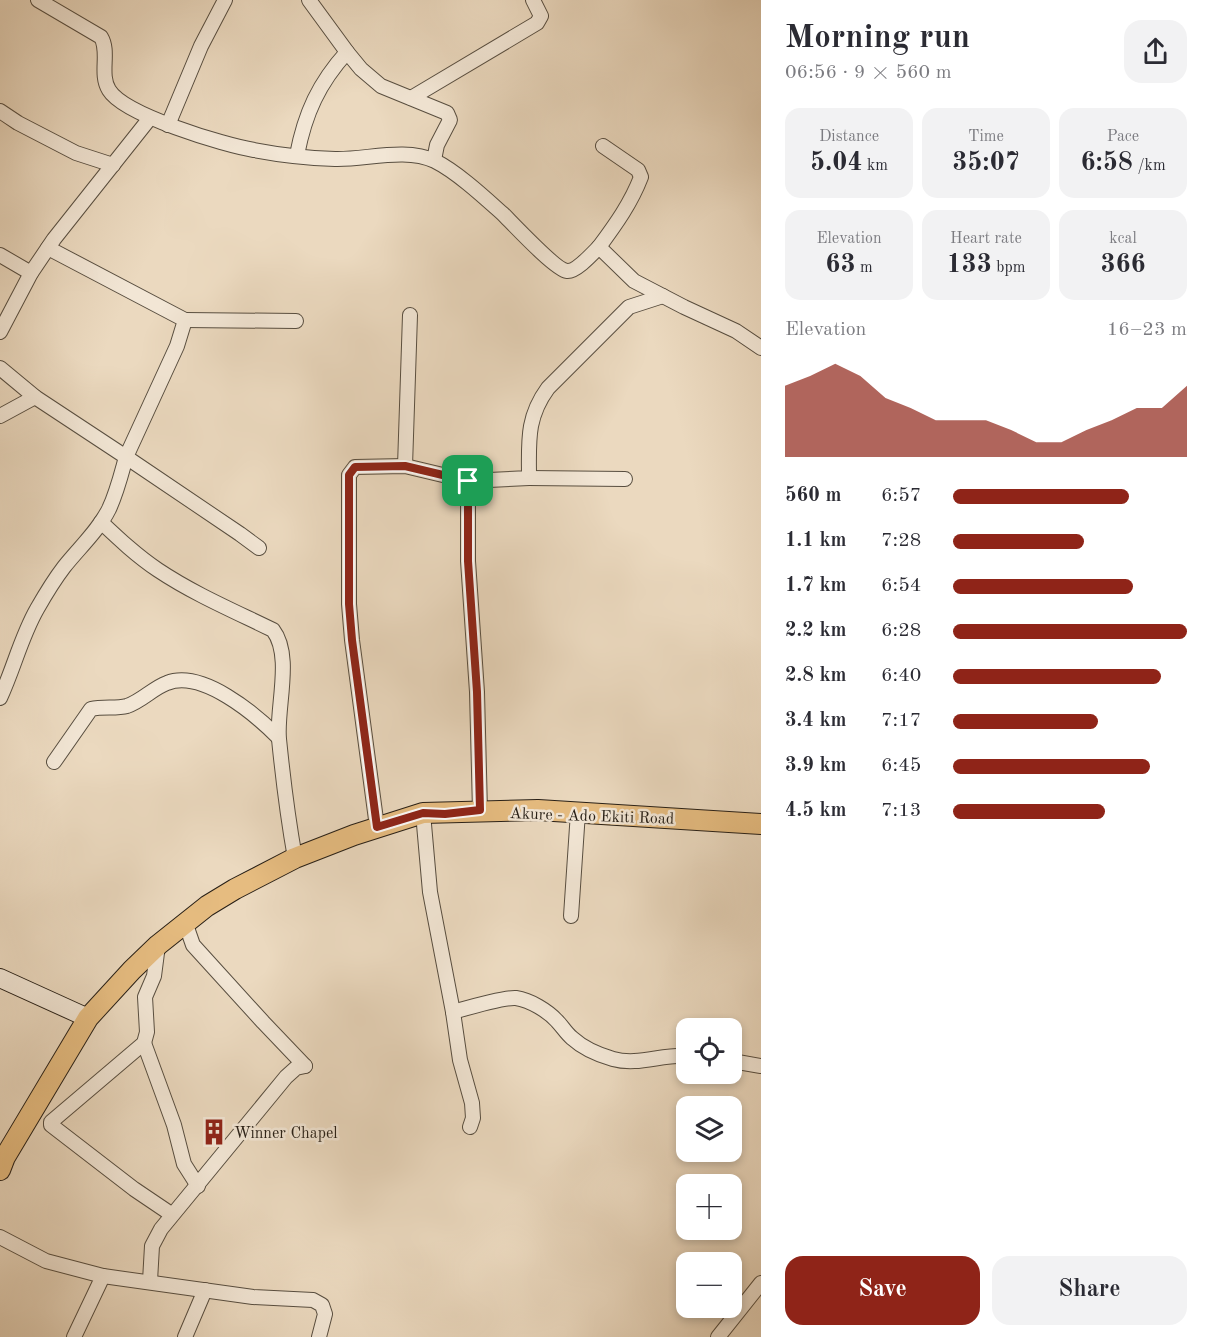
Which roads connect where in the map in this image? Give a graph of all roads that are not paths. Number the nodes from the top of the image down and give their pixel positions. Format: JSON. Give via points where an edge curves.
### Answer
{"nodes":[{"id":1,"x":38,"y":0,"type":"edge"},
{"id":2,"x":225,"y":0,"type":"edge"},
{"id":3,"x":309,"y":0,"type":"edge"},
{"id":4,"x":532,"y":0,"type":"edge"},
{"id":5,"x":347,"y":52,"type":"junction"},
{"id":6,"x":411,"y":98,"type":"junction"},
{"id":7,"x":0,"y":111,"type":"edge"},
{"id":8,"x":150,"y":118,"type":"junction"},
{"id":9,"x":168,"y":124,"type":"junction"},
{"id":10,"x":603,"y":146,"type":"dead end"},
{"id":11,"x":297,"y":155,"type":"junction"},
{"id":12,"x":434,"y":160,"type":"junction"},
{"id":13,"x":113,"y":165,"type":"junction"},
{"id":14,"x":599,"y":247,"type":"junction"},
{"id":15,"x":48,"y":248,"type":"junction"},
{"id":16,"x":0,"y":255,"type":"edge"},
{"id":17,"x":31,"y":273,"type":"junction"},
{"id":18,"x":663,"y":296,"type":"junction"},
{"id":19,"x":410,"y":315,"type":"dead end"},
{"id":20,"x":185,"y":320,"type":"junction"},
{"id":21,"x":297,"y":321,"type":"dead end"},
{"id":22,"x":0,"y":332,"type":"edge"},
{"id":23,"x":761,"y":348,"type":"edge"},
{"id":24,"x":0,"y":368,"type":"edge"},
{"id":25,"x":35,"y":397,"type":"junction"},
{"id":26,"x":0,"y":416,"type":"edge"},
{"id":27,"x":126,"y":457,"type":"junction"},
{"id":28,"x":405,"y":466,"type":"junction"},
{"id":29,"x":529,"y":478,"type":"junction"},
{"id":30,"x":625,"y":479,"type":"dead end"},
{"id":31,"x":468,"y":481,"type":"junction"},
{"id":32,"x":101,"y":522,"type":"junction"},
{"id":33,"x":259,"y":549,"type":"dead end"},
{"id":34,"x":0,"y":698,"type":"edge"},
{"id":35,"x":278,"y":737,"type":"junction"},
{"id":36,"x":54,"y":762,"type":"dead end"},
{"id":37,"x":480,"y":810,"type":"junction"},
{"id":38,"x":578,"y":812,"type":"junction"},
{"id":39,"x":423,"y":813,"type":"junction"},
{"id":40,"x":761,"y":824,"type":"edge"},
{"id":41,"x":377,"y":827,"type":"junction"},
{"id":42,"x":295,"y":858,"type":"junction"},
{"id":43,"x":571,"y":916,"type":"dead end"},
{"id":44,"x":185,"y":922,"type":"junction"},
{"id":45,"x":158,"y":945,"type":"junction"},
{"id":46,"x":0,"y":978,"type":"edge"},
{"id":47,"x":453,"y":1012,"type":"junction"},
{"id":48,"x":88,"y":1018,"type":"junction"},
{"id":49,"x":144,"y":1043,"type":"junction"},
{"id":50,"x":676,"y":1055,"type":"edge"},
{"id":51,"x":742,"y":1063,"type":"edge"},
{"id":52,"x":761,"y":1066,"type":"edge"},
{"id":53,"x":470,"y":1127,"type":"dead end"},
{"id":54,"x":0,"y":1170,"type":"edge"},
{"id":55,"x":198,"y":1186,"type":"junction"},
{"id":56,"x":171,"y":1214,"type":"junction"},
{"id":57,"x":0,"y":1238,"type":"edge"},
{"id":58,"x":103,"y":1276,"type":"junction"},
{"id":59,"x":150,"y":1281,"type":"junction"},
{"id":60,"x":761,"y":1283,"type":"edge"},
{"id":61,"x":205,"y":1290,"type":"junction"},
{"id":62,"x":757,"y":1298,"type":"edge"},
{"id":63,"x":74,"y":1337,"type":"edge"},
{"id":64,"x":185,"y":1337,"type":"edge"},
{"id":65,"x":318,"y":1337,"type":"edge"},
{"id":66,"x":718,"y":1337,"type":"edge"}],
"edges":[{"from":1,"to":8,"type":"street","via":[[101,37],[107,88]]},
{"from":2,"to":9,"type":"street"},
{"from":3,"to":5,"type":"street"},
{"from":4,"to":6,"type":"street","via":[[540,16],[537,23]]},
{"from":5,"to":6,"type":"street","via":[[381,86]]},
{"from":5,"to":11,"type":"street","via":[[319,88],[303,125]]},
{"from":6,"to":12,"type":"street","via":[[449,116]]},
{"from":7,"to":13,"type":"street","via":[[76,153]]},
{"from":8,"to":9,"type":"street"},
{"from":8,"to":13,"type":"street"},
{"from":9,"to":11,"type":"street","via":[[252,150]]},
{"from":10,"to":14,"type":"street","via":[[638,170],[641,177],[623,214]]},
{"from":11,"to":12,"type":"street","via":[[343,159],[412,155]]},
{"from":12,"to":14,"type":"street","via":[[565,271],[574,270]]},
{"from":13,"to":15,"type":"street"},
{"from":14,"to":18,"type":"street","via":[[634,281]]},
{"from":15,"to":17,"type":"street"},
{"from":15,"to":20,"type":"street"},
{"from":16,"to":17,"type":"street"},
{"from":17,"to":22,"type":"street"},
{"from":18,"to":23,"type":"street","via":[[736,331]]},
{"from":18,"to":29,"type":"street","via":[[629,308],[571,363],[537,403],[532,416]]},
{"from":19,"to":28,"type":"street"},
{"from":20,"to":21,"type":"street"},
{"from":20,"to":27,"type":"street"},
{"from":24,"to":25,"type":"street"},
{"from":25,"to":26,"type":"street"},
{"from":25,"to":27,"type":"street"},
{"from":27,"to":32,"type":"street","via":[[115,494]]},
{"from":27,"to":33,"type":"street"},
{"from":28,"to":31,"type":"street"},
{"from":28,"to":41,"type":"street","via":[[355,467],[349,475],[349,604]]},
{"from":29,"to":30,"type":"street"},
{"from":29,"to":31,"type":"street"},
{"from":31,"to":37,"type":"street"},
{"from":32,"to":34,"type":"street","via":[[63,568],[37,610],[21,639]]},
{"from":32,"to":35,"type":"street","via":[[158,570],[278,636],[282,665]]},
{"from":35,"to":36,"type":"street","via":[[212,687],[182,680],[167,683],[125,706],[91,709]]},
{"from":35,"to":42,"type":"street"},
{"from":37,"to":38,"type":"main road","name":"Akure - Ado Ekiti Road"},
{"from":37,"to":39,"type":"main road","name":"Akure - Ado Ekiti Road"},
{"from":38,"to":40,"type":"main road","name":"Akure - Ado Ekiti Road"},
{"from":38,"to":43,"type":"street"},
{"from":39,"to":41,"type":"main road","name":"Akure - Ado Ekiti Road"},
{"from":39,"to":47,"type":"street","via":[[430,892]]},
{"from":41,"to":42,"type":"main road","name":"Akure - Ado Ekiti Road"},
{"from":42,"to":44,"type":"main road","name":"Akure - Ado Ekiti Road","via":[[235,889]]},
{"from":44,"to":45,"type":"main road","name":"Akure - Ado Ekiti Road"},
{"from":44,"to":55,"type":"street","via":[[193,945],[305,1066],[286,1077]]},
{"from":45,"to":48,"type":"main road","name":"Akure - Ado Ekiti Road"},
{"from":45,"to":49,"type":"street","via":[[154,976],[146,997]]},
{"from":46,"to":48,"type":"street"},
{"from":47,"to":50,"type":"street","via":[[516,998],[555,1018],[572,1038],[595,1052],[641,1061]]},
{"from":47,"to":53,"type":"street","via":[[472,1103]]},
{"from":48,"to":54,"type":"main road","name":"Akure - Ado Ekiti Road"},
{"from":49,"to":55,"type":"street","via":[[184,1164]]},
{"from":49,"to":56,"type":"street","via":[[51,1125]]},
{"from":51,"to":52,"type":"street"},
{"from":55,"to":56,"type":"street"},
{"from":56,"to":59,"type":"street","via":[[152,1246]]},
{"from":57,"to":58,"type":"street","via":[[46,1261]]},
{"from":58,"to":59,"type":"street"},
{"from":58,"to":63,"type":"street"},
{"from":59,"to":61,"type":"street"},
{"from":60,"to":62,"type":"street"},
{"from":61,"to":64,"type":"street"},
{"from":61,"to":65,"type":"street","via":[[313,1300],[322,1305],[325,1314]]},
{"from":62,"to":66,"type":"street"}]}
